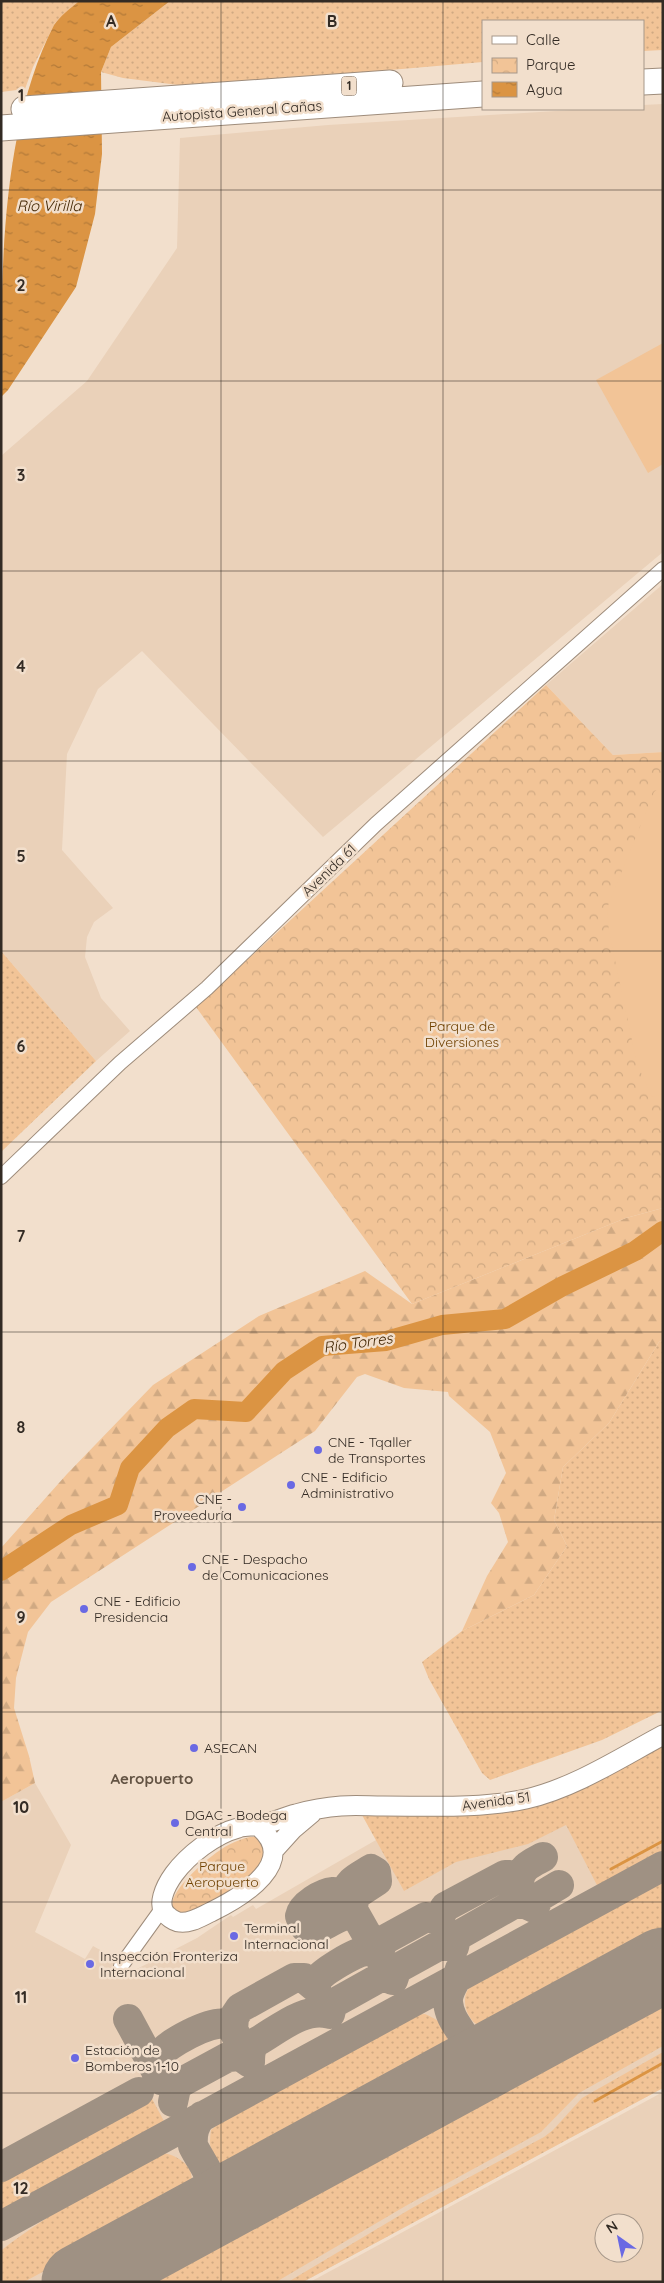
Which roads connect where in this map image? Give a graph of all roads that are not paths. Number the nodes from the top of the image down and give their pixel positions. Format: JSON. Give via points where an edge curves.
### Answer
{"nodes":[{"id":1,"x":663,"y":64,"type":"edge"},
{"id":2,"x":644,"y":65,"type":"edge"},
{"id":3,"x":482,"y":76,"type":"edge"},
{"id":4,"x":663,"y":81,"type":"edge"},
{"id":5,"x":644,"y":82,"type":"edge"},
{"id":6,"x":482,"y":94,"type":"edge"},
{"id":7,"x":216,"y":104,"type":"junction"},
{"id":8,"x":1,"y":111,"type":"edge"},
{"id":9,"x":1,"y":128,"type":"edge"},
{"id":10,"x":663,"y":569,"type":"edge"},
{"id":11,"x":1,"y":1177,"type":"edge"},
{"id":12,"x":663,"y":1734,"type":"edge"},
{"id":13,"x":316,"y":1810,"type":"junction"},
{"id":14,"x":258,"y":1826,"type":"junction"},
{"id":15,"x":274,"y":1850,"type":"junction"},
{"id":16,"x":162,"y":1909,"type":"junction"},
{"id":17,"x":121,"y":1966,"type":"dead end"}],
"edges":[{"from":1,"to":2,"type":"highway"},
{"from":3,"to":7,"type":"highway","name":"Autopista General Cañas","number":"1"},
{"from":4,"to":5,"type":"highway"},
{"from":6,"to":7,"type":"highway","name":"Autopista General Cañas","number":"1"},
{"from":7,"to":8,"type":"highway","name":"Autopista General Cañas","number":"1"},
{"from":7,"to":9,"type":"highway","name":"Autopista General Cañas","number":"1"},
{"from":10,"to":11,"type":"street","name":"Avenida 61","via":[[376,824],[208,988],[120,1063]]},
{"from":12,"to":13,"type":"main road","name":"Avenida 51","via":[[580,1778],[527,1798],[470,1806],[341,1806]]},
{"from":13,"to":14,"type":"main road","name":"Avenida 51"},
{"from":13,"to":15,"type":"main road"},
{"from":14,"to":15,"type":"main road"},
{"from":14,"to":16,"type":"main road","name":"Avenida 51","via":[[236,1828],[193,1854],[168,1882]]},
{"from":15,"to":16,"type":"main road","via":[[262,1878],[222,1907],[180,1922]]},
{"from":16,"to":17,"type":"street","name":"Avenida 51"}]}
